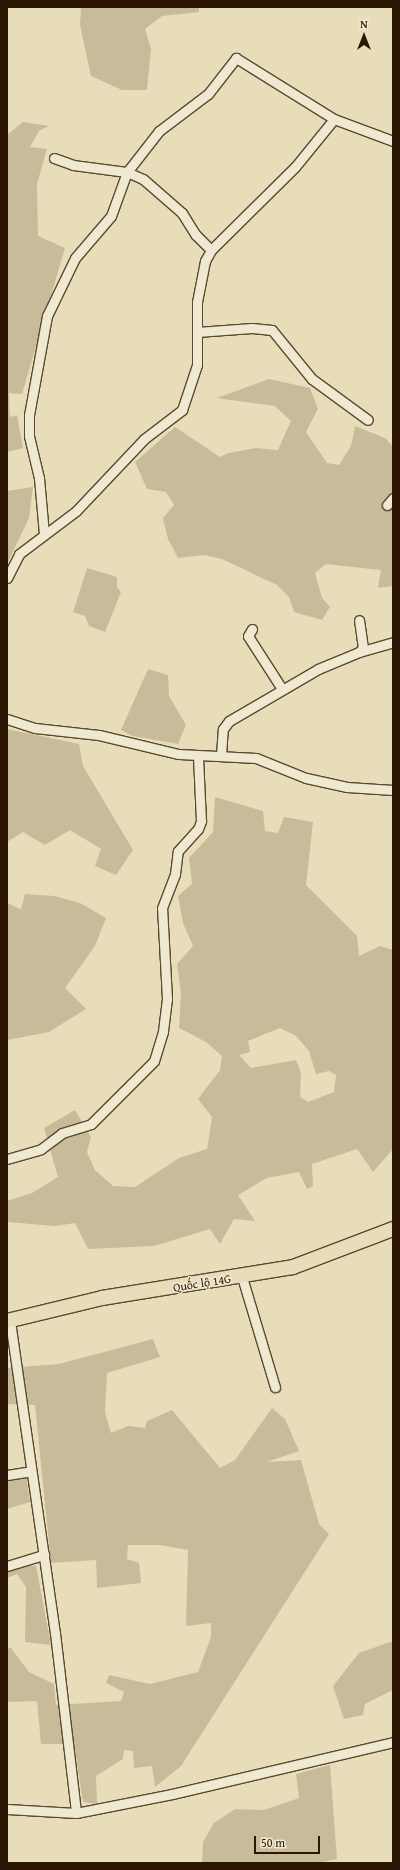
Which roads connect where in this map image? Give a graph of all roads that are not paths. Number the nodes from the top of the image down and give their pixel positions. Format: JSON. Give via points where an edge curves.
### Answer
{"nodes":[{"id":1,"x":334,"y":119,"type":"junction"},
{"id":2,"x":393,"y":142,"type":"edge"},
{"id":3,"x":54,"y":158,"type":"dead end"},
{"id":4,"x":127,"y":172,"type":"junction"},
{"id":5,"x":211,"y":250,"type":"junction"},
{"id":6,"x":197,"y":332,"type":"junction"},
{"id":7,"x":368,"y":420,"type":"dead end"},
{"id":8,"x":393,"y":498,"type":"edge"},
{"id":9,"x":387,"y":506,"type":"dead end"},
{"id":10,"x":44,"y":534,"type":"junction"},
{"id":11,"x":7,"y":578,"type":"edge"},
{"id":12,"x":359,"y":620,"type":"dead end"},
{"id":13,"x":252,"y":629,"type":"dead end"},
{"id":14,"x":393,"y":642,"type":"edge"},
{"id":15,"x":359,"y":652,"type":"junction"},
{"id":16,"x":282,"y":689,"type":"junction"},
{"id":17,"x":7,"y":719,"type":"edge"},
{"id":18,"x":221,"y":755,"type":"junction"},
{"id":19,"x":198,"y":757,"type":"junction"},
{"id":20,"x":393,"y":790,"type":"edge"},
{"id":21,"x":7,"y":1159,"type":"edge"},
{"id":22,"x":393,"y":1230,"type":"edge"},
{"id":23,"x":242,"y":1277,"type":"junction"},
{"id":24,"x":8,"y":1321,"type":"edge"},
{"id":25,"x":275,"y":1387,"type":"dead end"},
{"id":26,"x":31,"y":1471,"type":"junction"},
{"id":27,"x":7,"y":1475,"type":"edge"},
{"id":28,"x":44,"y":1555,"type":"junction"},
{"id":29,"x":7,"y":1566,"type":"edge"},
{"id":30,"x":393,"y":1742,"type":"edge"},
{"id":31,"x":7,"y":1809,"type":"edge"},
{"id":32,"x":76,"y":1813,"type":"junction"}],
"edges":[{"from":1,"to":2,"type":"street"},
{"from":1,"to":4,"type":"street","via":[[236,58],[208,94],[159,131]]},
{"from":1,"to":5,"type":"street","via":[[295,167]]},
{"from":3,"to":4,"type":"street","via":[[73,166]]},
{"from":4,"to":5,"type":"street","via":[[143,179],[176,207],[196,235]]},
{"from":4,"to":10,"type":"street","via":[[111,216],[75,258],[47,316],[29,414],[29,436],[39,478]]},
{"from":5,"to":6,"type":"street","via":[[205,261],[197,302]]},
{"from":6,"to":7,"type":"street","via":[[252,328],[272,330],[312,379]]},
{"from":6,"to":10,"type":"street","via":[[197,365],[182,410],[144,439],[76,511]]},
{"from":8,"to":9,"type":"street"},
{"from":10,"to":11,"type":"street","via":[[19,554]]},
{"from":12,"to":15,"type":"street","via":[[363,648]]},
{"from":13,"to":16,"type":"street","via":[[248,636]]},
{"from":14,"to":15,"type":"street"},
{"from":15,"to":16,"type":"street","via":[[318,669]]},
{"from":16,"to":18,"type":"street","via":[[225,724]]},
{"from":17,"to":19,"type":"street","via":[[35,728],[92,734]]},
{"from":18,"to":19,"type":"street"},
{"from":18,"to":20,"type":"street","via":[[256,758],[306,778],[347,787]]},
{"from":19,"to":21,"type":"street","via":[[201,821],[198,829],[178,851],[175,874],[162,908],[167,999],[163,1031],[154,1061],[91,1124],[62,1133],[41,1149]]},
{"from":22,"to":23,"type":"main road","name":"Quốc lộ 14G","via":[[294,1267]]},
{"from":23,"to":24,"type":"main road","name":"Quốc lộ 14G","via":[[102,1298]]},
{"from":23,"to":25,"type":"street"},
{"from":24,"to":26,"type":"street"},
{"from":26,"to":27,"type":"street"},
{"from":26,"to":28,"type":"street"},
{"from":28,"to":29,"type":"street"},
{"from":28,"to":32,"type":"street"},
{"from":30,"to":32,"type":"street","via":[[172,1794]]},
{"from":31,"to":32,"type":"street"}]}
